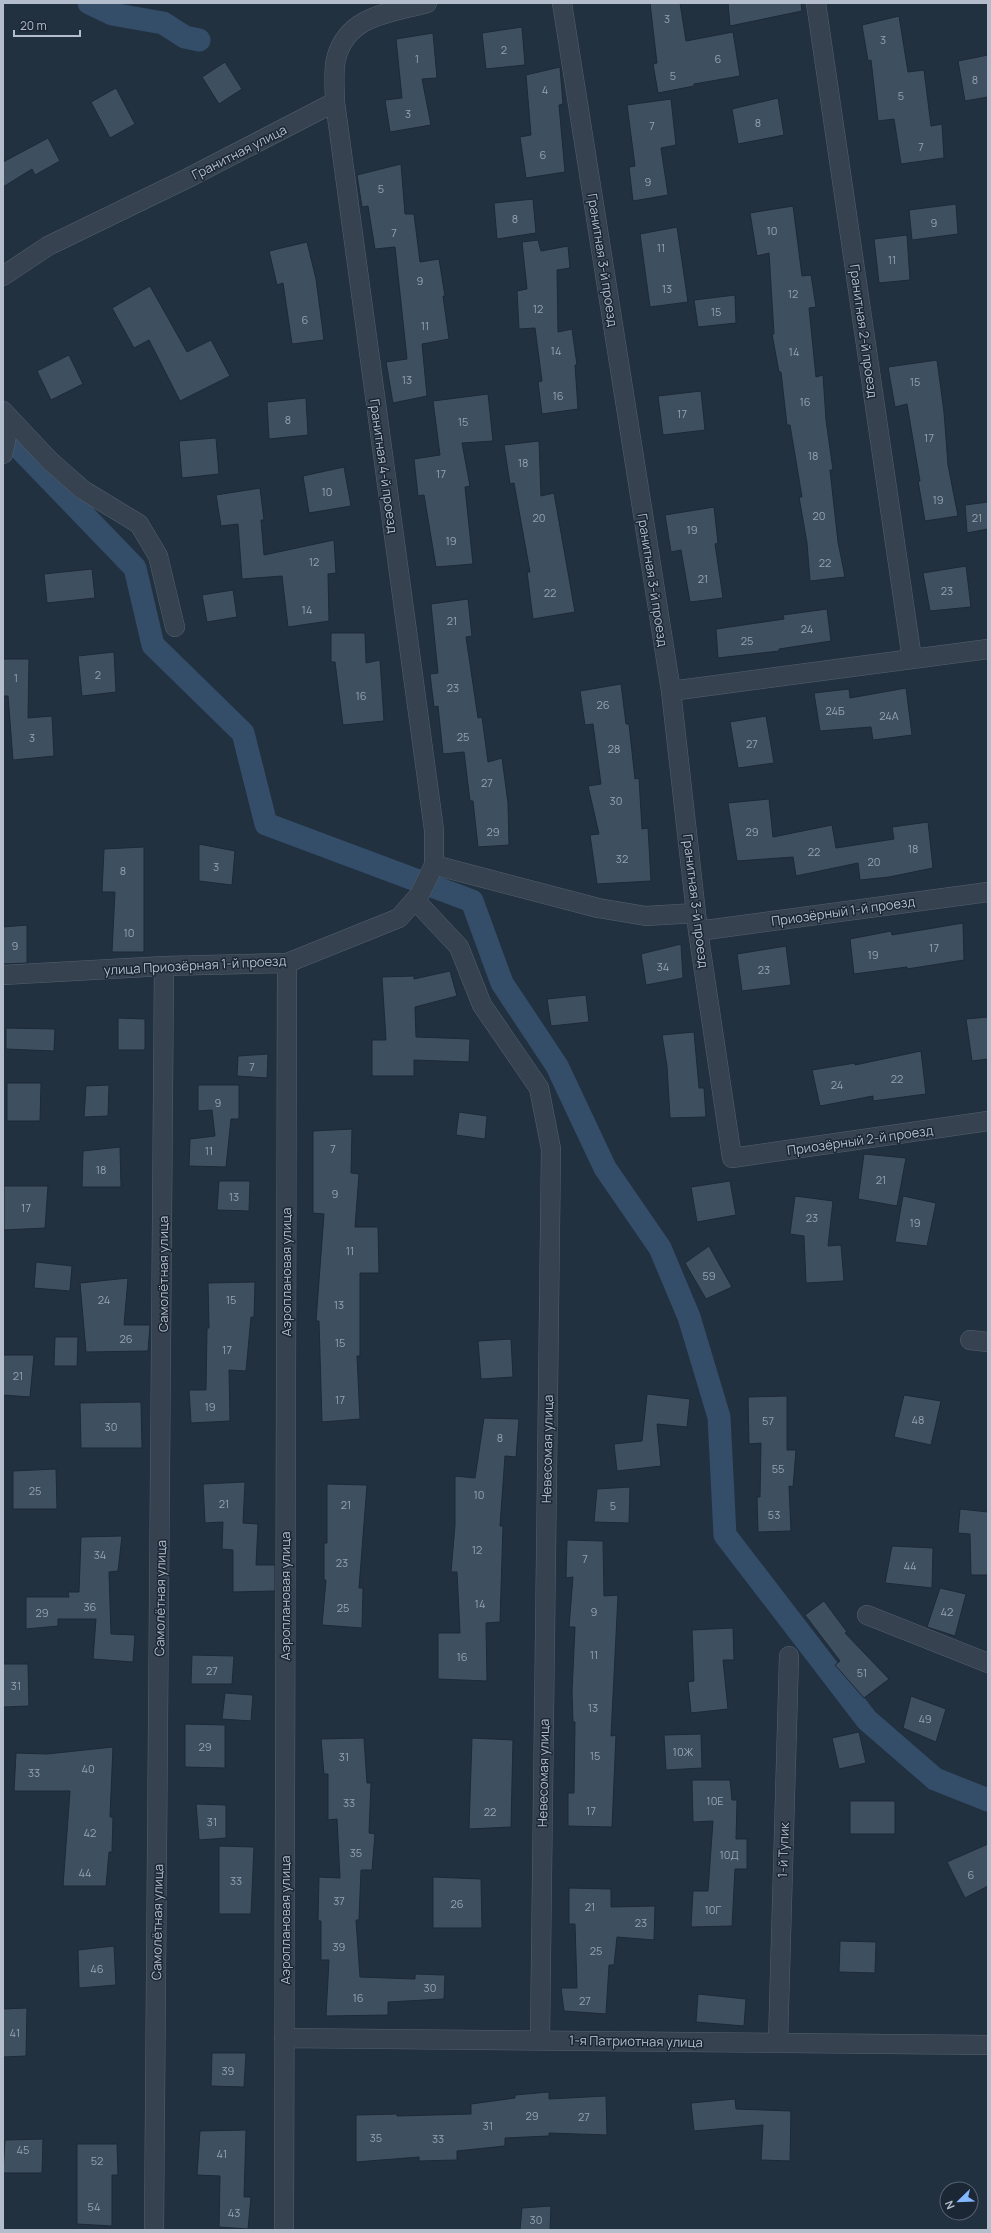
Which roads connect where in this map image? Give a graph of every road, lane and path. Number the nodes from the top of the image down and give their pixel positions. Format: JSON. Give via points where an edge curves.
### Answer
{"nodes":[{"id":1,"x":428,"y":3,"type":"edge"},
{"id":2,"x":562,"y":3,"type":"edge"},
{"id":3,"x":816,"y":3,"type":"edge"},
{"id":4,"x":335,"y":102,"type":"junction"},
{"id":5,"x":3,"y":276,"type":"edge"},
{"id":6,"x":8,"y":417,"type":"edge"},
{"id":7,"x":3,"y":452,"type":"edge"},
{"id":8,"x":175,"y":627,"type":"dead end"},
{"id":9,"x":988,"y":649,"type":"edge"},
{"id":10,"x":912,"y":659,"type":"junction"},
{"id":11,"x":671,"y":691,"type":"junction"},
{"id":12,"x":434,"y":830,"type":"joint"},
{"id":13,"x":433,"y":866,"type":"junction"},
{"id":14,"x":988,"y":892,"type":"edge"},
{"id":15,"x":418,"y":897,"type":"junction"},
{"id":16,"x":697,"y":922,"type":"junction"},
{"id":17,"x":287,"y":963,"type":"junction"},
{"id":18,"x":164,"y":966,"type":"junction"},
{"id":19,"x":3,"y":975,"type":"edge"},
{"id":20,"x":988,"y":1122,"type":"edge"},
{"id":21,"x":732,"y":1158,"type":"joint"},
{"id":22,"x":867,"y":1615,"type":"dead end"},
{"id":23,"x":789,"y":1656,"type":"dead end"},
{"id":24,"x":988,"y":1663,"type":"edge"},
{"id":25,"x":284,"y":2038,"type":"junction"},
{"id":26,"x":540,"y":2039,"type":"junction"},
{"id":27,"x":778,"y":2043,"type":"junction"},
{"id":28,"x":988,"y":2045,"type":"edge"},
{"id":29,"x":154,"y":2230,"type":"edge"},
{"id":30,"x":284,"y":2230,"type":"edge"}],
"edges":[{"from":1,"to":4,"type":"street","via":[[365,20],[344,38],[336,60]]},
{"from":2,"to":11,"type":"street","name":"Гранитная 3-й проезд"},
{"from":3,"to":10,"type":"street","name":"Гранитная 2-й проезд"},
{"from":4,"to":5,"type":"street","name":"Гранитная улица","via":[[188,178],[48,246]]},
{"from":4,"to":12,"type":"street","name":"Гранитная 4-й проезд"},
{"from":6,"to":7,"type":"street"},
{"from":6,"to":8,"type":"street","via":[[50,461],[83,490],[139,524],[158,556]]},
{"from":9,"to":10,"type":"street"},
{"from":10,"to":11,"type":"street"},
{"from":11,"to":16,"type":"street","name":"Гранитная 3-й проезд"},
{"from":12,"to":13,"type":"street","name":"улица Приозёрная 1-й проезд"},
{"from":13,"to":15,"type":"street","name":"улица Приозёрная 1-й проезд"},
{"from":13,"to":16,"type":"street","name":"Приозёрный 1-й проезд","via":[[612,910]]},
{"from":14,"to":16,"type":"street","name":"Приозёрный 1-й проезд"},
{"from":15,"to":17,"type":"street","name":"улица Приозёрная 1-й проезд","via":[[399,918]]},
{"from":15,"to":26,"type":"street","name":"Невесомая улица","via":[[459,947],[482,1005],[539,1088],[551,1149]]},
{"from":16,"to":21,"type":"street","name":"Гранитная 3-й проезд"},
{"from":17,"to":18,"type":"street","name":"улица Приозёрная 1-й проезд"},
{"from":17,"to":25,"type":"street","name":"Аэроплановая улица"},
{"from":18,"to":19,"type":"street","name":"улица Приозёрная 1-й проезд"},
{"from":18,"to":29,"type":"street","name":"Самолётная улица"},
{"from":20,"to":21,"type":"street","name":"Приозёрный 2-й проезд"},
{"from":22,"to":24,"type":"street"},
{"from":23,"to":27,"type":"street","name":"1-й Тупик"},
{"from":25,"to":26,"type":"street","name":"1-я Патриотная улица"},
{"from":25,"to":30,"type":"street","name":"Аэроплановая улица"},
{"from":26,"to":27,"type":"street","name":"1-я Патриотная улица"},
{"from":27,"to":28,"type":"street","name":"1-я Патриотная улица"}]}
